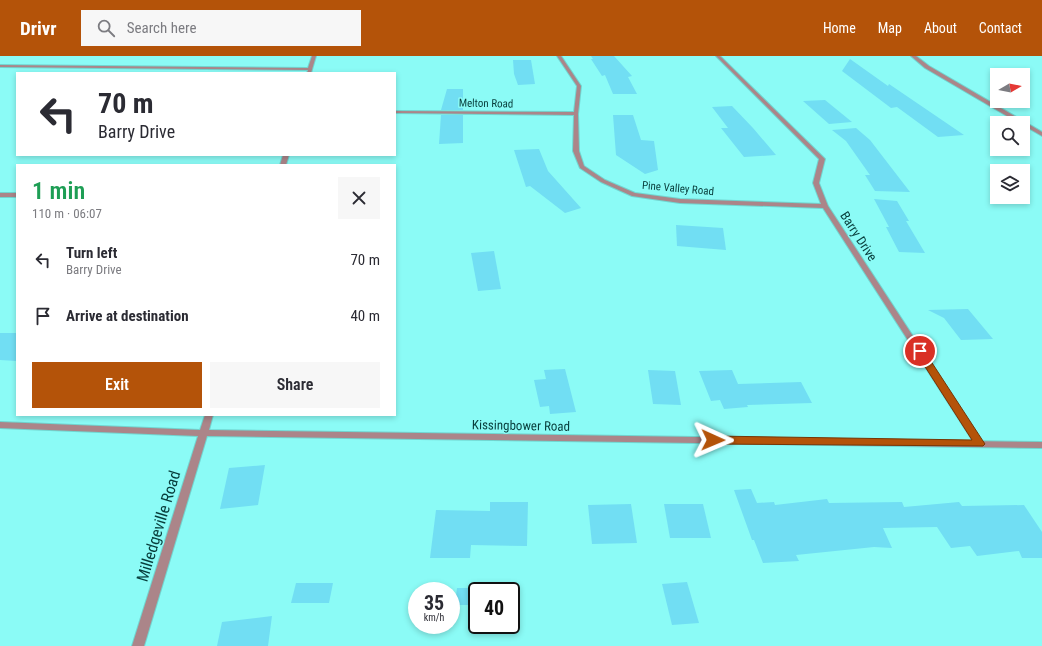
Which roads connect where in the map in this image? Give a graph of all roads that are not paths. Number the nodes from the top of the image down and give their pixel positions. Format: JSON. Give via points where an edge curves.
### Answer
{"nodes":[{"id":1,"x":314,"y":56,"type":"edge"},
{"id":2,"x":559,"y":56,"type":"edge"},
{"id":3,"x":718,"y":56,"type":"edge"},
{"id":4,"x":913,"y":56,"type":"edge"},
{"id":5,"x":0,"y":66,"type":"edge"},
{"id":6,"x":309,"y":71,"type":"edge"},
{"id":7,"x":396,"y":112,"type":"edge"},
{"id":8,"x":576,"y":114,"type":"junction"},
{"id":9,"x":1042,"y":134,"type":"edge"},
{"id":10,"x":0,"y":195,"type":"edge"},
{"id":11,"x":16,"y":195,"type":"edge"},
{"id":12,"x":825,"y":206,"type":"junction"},
{"id":13,"x":209,"y":416,"type":"edge"},
{"id":14,"x":0,"y":425,"type":"edge"},
{"id":15,"x":204,"y":434,"type":"junction"},
{"id":16,"x":980,"y":444,"type":"junction"},
{"id":17,"x":1042,"y":445,"type":"edge"},
{"id":18,"x":138,"y":646,"type":"edge"}],
"edges":[{"from":1,"to":6,"type":"street"},
{"from":2,"to":8,"type":"street","name":"Pine Valley Road","via":[[579,86]]},
{"from":3,"to":12,"type":"street","name":"Barry Drive","via":[[822,159],[816,183]]},
{"from":4,"to":9,"type":"street"},
{"from":5,"to":6,"type":"street"},
{"from":7,"to":8,"type":"street","name":"Melton Road"},
{"from":8,"to":12,"type":"street","name":"Pine Valley Road","via":[[576,150],[582,167],[603,181],[634,194],[680,201]]},
{"from":10,"to":11,"type":"street"},
{"from":12,"to":16,"type":"street","name":"Barry Drive"},
{"from":13,"to":15,"type":"street","name":"Milledgeville Road"},
{"from":14,"to":15,"type":"street","name":"Kissingbower Road"},
{"from":15,"to":16,"type":"street","name":"Kissingbower Road"},
{"from":15,"to":18,"type":"street","name":"Milledgeville Road"},
{"from":16,"to":17,"type":"street","name":"Kissingbower Road"}]}
